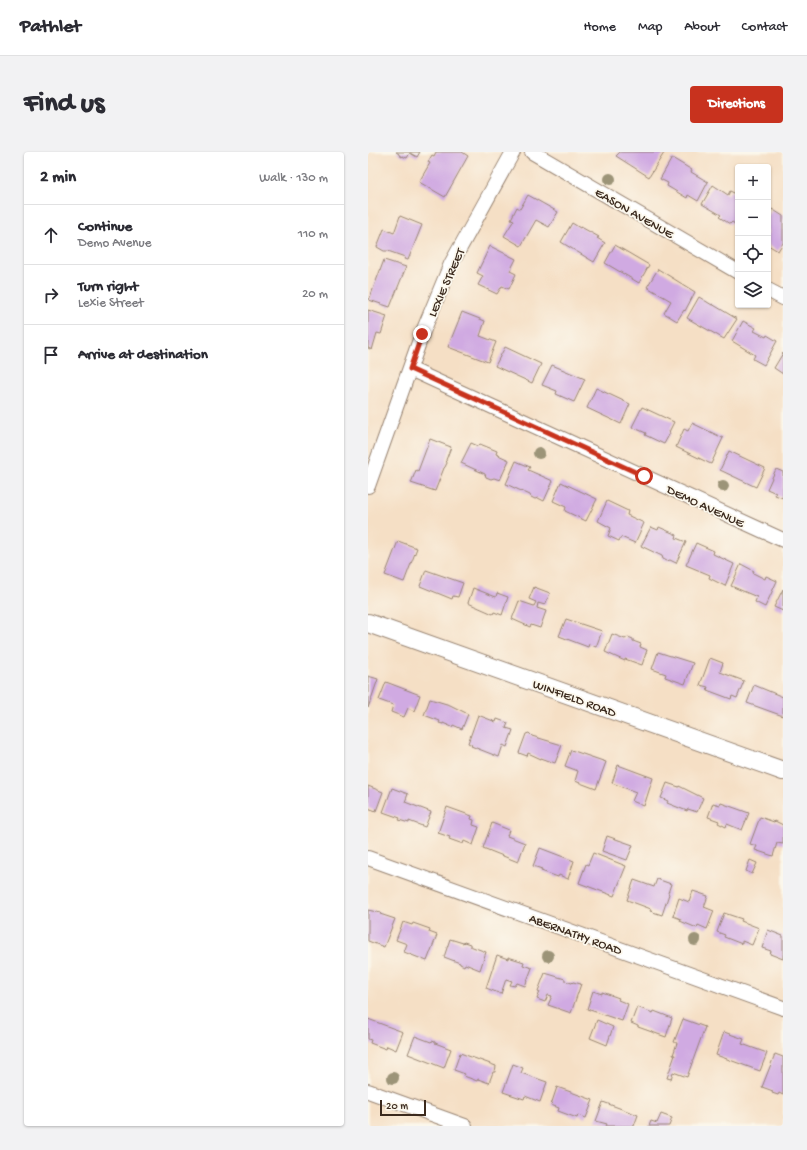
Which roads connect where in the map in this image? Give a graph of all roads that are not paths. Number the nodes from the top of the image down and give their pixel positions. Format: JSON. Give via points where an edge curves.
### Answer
{"nodes":[{"id":1,"x":513,"y":152,"type":"edge"},
{"id":2,"x":532,"y":152,"type":"edge"},
{"id":3,"x":735,"y":270,"type":"edge"},
{"id":4,"x":771,"y":292,"type":"edge"},
{"id":5,"x":783,"y":298,"type":"edge"},
{"id":6,"x":410,"y":369,"type":"junction"},
{"id":7,"x":368,"y":486,"type":"edge"},
{"id":8,"x":783,"y":540,"type":"edge"},
{"id":9,"x":368,"y":623,"type":"edge"},
{"id":10,"x":783,"y":771,"type":"edge"},
{"id":11,"x":368,"y":858,"type":"edge"},
{"id":12,"x":783,"y":1008,"type":"edge"},
{"id":13,"x":368,"y":1091,"type":"edge"},
{"id":14,"x":465,"y":1126,"type":"edge"}],
"edges":[{"from":1,"to":6,"type":"street","name":"LEXIE STREET","via":[[451,264]]},
{"from":2,"to":3,"type":"street","name":"EASON AVENUE"},
{"from":4,"to":5,"type":"street"},
{"from":6,"to":7,"type":"street","name":"LEXIE STREET"},
{"from":6,"to":8,"type":"street","name":"DEMO AVENUE"},
{"from":9,"to":10,"type":"street","name":"WINFIELD ROAD"},
{"from":11,"to":12,"type":"street","name":"ABERNATHY ROAD"},
{"from":13,"to":14,"type":"street"}]}
